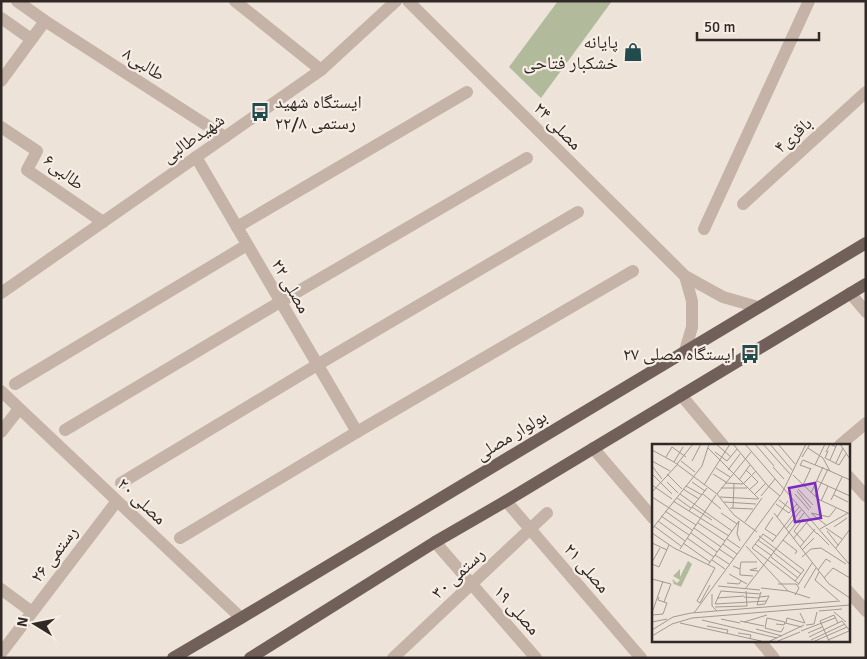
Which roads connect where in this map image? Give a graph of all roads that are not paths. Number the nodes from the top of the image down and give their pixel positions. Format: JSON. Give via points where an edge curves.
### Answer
{"nodes":[{"id":1,"x":17,"y":1,"type":"edge"},
{"id":2,"x":235,"y":1,"type":"edge"},
{"id":3,"x":396,"y":1,"type":"edge"},
{"id":4,"x":408,"y":1,"type":"edge"},
{"id":5,"x":809,"y":1,"type":"edge"},
{"id":6,"x":32,"y":6,"type":"edge"},
{"id":7,"x":1,"y":18,"type":"edge"},
{"id":8,"x":45,"y":21,"type":"junction"},
{"id":9,"x":31,"y":39,"type":"junction"},
{"id":10,"x":321,"y":70,"type":"junction"},
{"id":11,"x":1,"y":81,"type":"edge"},
{"id":12,"x":467,"y":92,"type":"dead end"},
{"id":13,"x":866,"y":92,"type":"edge"},
{"id":14,"x":1,"y":127,"type":"edge"},
{"id":15,"x":225,"y":137,"type":"junction"},
{"id":16,"x":196,"y":157,"type":"junction"},
{"id":17,"x":527,"y":158,"type":"dead end"},
{"id":18,"x":743,"y":204,"type":"dead end"},
{"id":19,"x":578,"y":212,"type":"dead end"},
{"id":20,"x":103,"y":222,"type":"junction"},
{"id":21,"x":237,"y":227,"type":"junction"},
{"id":22,"x":704,"y":229,"type":"dead end"},
{"id":23,"x":866,"y":243,"type":"edge"},
{"id":24,"x":248,"y":245,"type":"junction"},
{"id":25,"x":633,"y":271,"type":"dead end"},
{"id":26,"x":685,"y":276,"type":"junction"},
{"id":27,"x":866,"y":284,"type":"edge"},
{"id":28,"x":1,"y":293,"type":"edge"},
{"id":29,"x":850,"y":294,"type":"junction"},
{"id":30,"x":280,"y":302,"type":"junction"},
{"id":31,"x":758,"y":307,"type":"junction"},
{"id":32,"x":866,"y":312,"type":"edge"},
{"id":33,"x":685,"y":351,"type":"junction"},
{"id":34,"x":317,"y":365,"type":"junction"},
{"id":35,"x":15,"y":384,"type":"dead end"},
{"id":36,"x":1,"y":391,"type":"edge"},
{"id":37,"x":681,"y":396,"type":"junction"},
{"id":38,"x":19,"y":409,"type":"junction"},
{"id":39,"x":866,"y":423,"type":"edge"},
{"id":40,"x":65,"y":430,"type":"dead end"},
{"id":41,"x":1,"y":432,"type":"edge"},
{"id":42,"x":357,"y":432,"type":"junction"},
{"id":43,"x":723,"y":444,"type":"edge"},
{"id":44,"x":841,"y":444,"type":"edge"},
{"id":45,"x":593,"y":448,"type":"junction"},
{"id":46,"x":850,"y":478,"type":"edge"},
{"id":47,"x":121,"y":483,"type":"dead end"},
{"id":48,"x":866,"y":496,"type":"edge"},
{"id":49,"x":506,"y":500,"type":"junction"},
{"id":50,"x":117,"y":501,"type":"junction"},
{"id":51,"x":548,"y":513,"type":"dead end"},
{"id":52,"x":652,"y":517,"type":"edge"},
{"id":53,"x":530,"y":529,"type":"junction"},
{"id":54,"x":180,"y":538,"type":"dead end"},
{"id":55,"x":435,"y":542,"type":"junction"},
{"id":56,"x":471,"y":585,"type":"junction"},
{"id":57,"x":1,"y":589,"type":"edge"},
{"id":58,"x":850,"y":593,"type":"edge"},
{"id":59,"x":866,"y":611,"type":"edge"},
{"id":60,"x":32,"y":612,"type":"junction"},
{"id":61,"x":241,"y":618,"type":"junction"},
{"id":62,"x":761,"y":642,"type":"edge"},
{"id":63,"x":1,"y":653,"type":"edge"},
{"id":64,"x":173,"y":658,"type":"edge"},
{"id":65,"x":250,"y":658,"type":"edge"},
{"id":66,"x":393,"y":658,"type":"edge"},
{"id":67,"x":536,"y":658,"type":"edge"},
{"id":68,"x":641,"y":658,"type":"edge"},
{"id":69,"x":774,"y":658,"type":"edge"}],
"edges":[{"from":1,"to":6,"type":"street","name":"طالبی۸"},
{"from":2,"to":10,"type":"street"},
{"from":3,"to":10,"type":"street","name":"شهیدطالبی"},
{"from":4,"to":26,"type":"street","name":"مصلی ۲۴"},
{"from":5,"to":22,"type":"street"},
{"from":6,"to":8,"type":"street","name":"طالبی۸"},
{"from":7,"to":9,"type":"street"},
{"from":8,"to":9,"type":"street"},
{"from":8,"to":15,"type":"street","name":"طالبی۸"},
{"from":9,"to":11,"type":"street"},
{"from":10,"to":15,"type":"street","name":"شهیدطالبی"},
{"from":12,"to":21,"type":"street"},
{"from":13,"to":18,"type":"street","name":"باقری۴"},
{"from":14,"to":20,"type":"street","name":"طالبی۶","via":[[37,151],[27,170]]},
{"from":15,"to":16,"type":"street","name":"شهیدطالبی"},
{"from":16,"to":20,"type":"street","name":"شهیدطالبی"},
{"from":16,"to":21,"type":"street","name":"مصلی ۲۲"},
{"from":17,"to":30,"type":"street"},
{"from":19,"to":34,"type":"street"},
{"from":20,"to":28,"type":"street","name":"شهیدطالبی"},
{"from":21,"to":24,"type":"street","name":"مصلی ۲۲"},
{"from":23,"to":31,"type":"main road","name":"بولوار مصلی"},
{"from":24,"to":30,"type":"street","name":"مصلی ۲۲"},
{"from":24,"to":35,"type":"street"},
{"from":25,"to":42,"type":"street"},
{"from":26,"to":31,"type":"street","via":[[723,297]]},
{"from":26,"to":33,"type":"street","via":[[692,301],[692,327]]},
{"from":27,"to":29,"type":"main road"},
{"from":29,"to":32,"type":"street"},
{"from":29,"to":37,"type":"main road"},
{"from":30,"to":34,"type":"street","name":"مصلی ۲۲"},
{"from":30,"to":40,"type":"street"},
{"from":31,"to":33,"type":"main road","name":"بولوار مصلی"},
{"from":33,"to":61,"type":"main road","name":"بولوار مصلی"},
{"from":34,"to":42,"type":"street","name":"مصلی ۲۲"},
{"from":34,"to":47,"type":"street"},
{"from":36,"to":38,"type":"street","name":"مصلی ۲۰"},
{"from":37,"to":43,"type":"street"},
{"from":37,"to":45,"type":"main road"},
{"from":38,"to":41,"type":"street"},
{"from":38,"to":50,"type":"street","name":"مصلی ۲۰"},
{"from":39,"to":44,"type":"street"},
{"from":42,"to":54,"type":"street"},
{"from":45,"to":49,"type":"main road"},
{"from":45,"to":52,"type":"street"},
{"from":46,"to":48,"type":"street"},
{"from":49,"to":53,"type":"street","name":"مصلی ۲۱"},
{"from":49,"to":55,"type":"main road"},
{"from":50,"to":60,"type":"street","name":"رستمی ۲۶"},
{"from":50,"to":61,"type":"street","name":"مصلی ۲۰"},
{"from":51,"to":53,"type":"street","name":"رستمی ۳۰"},
{"from":53,"to":56,"type":"street","name":"رستمی ۳۰"},
{"from":53,"to":68,"type":"street","name":"مصلی ۲۱"},
{"from":55,"to":56,"type":"street","name":"مصلی ۱۹"},
{"from":55,"to":65,"type":"main road"},
{"from":56,"to":66,"type":"street","name":"رستمی ۳۰"},
{"from":56,"to":67,"type":"street","name":"مصلی ۱۹"},
{"from":57,"to":60,"type":"street"},
{"from":58,"to":59,"type":"street"},
{"from":60,"to":63,"type":"street","name":"رستمی ۲۶"},
{"from":61,"to":64,"type":"main road","name":"بولوار مصلی"},
{"from":62,"to":69,"type":"street"}]}
